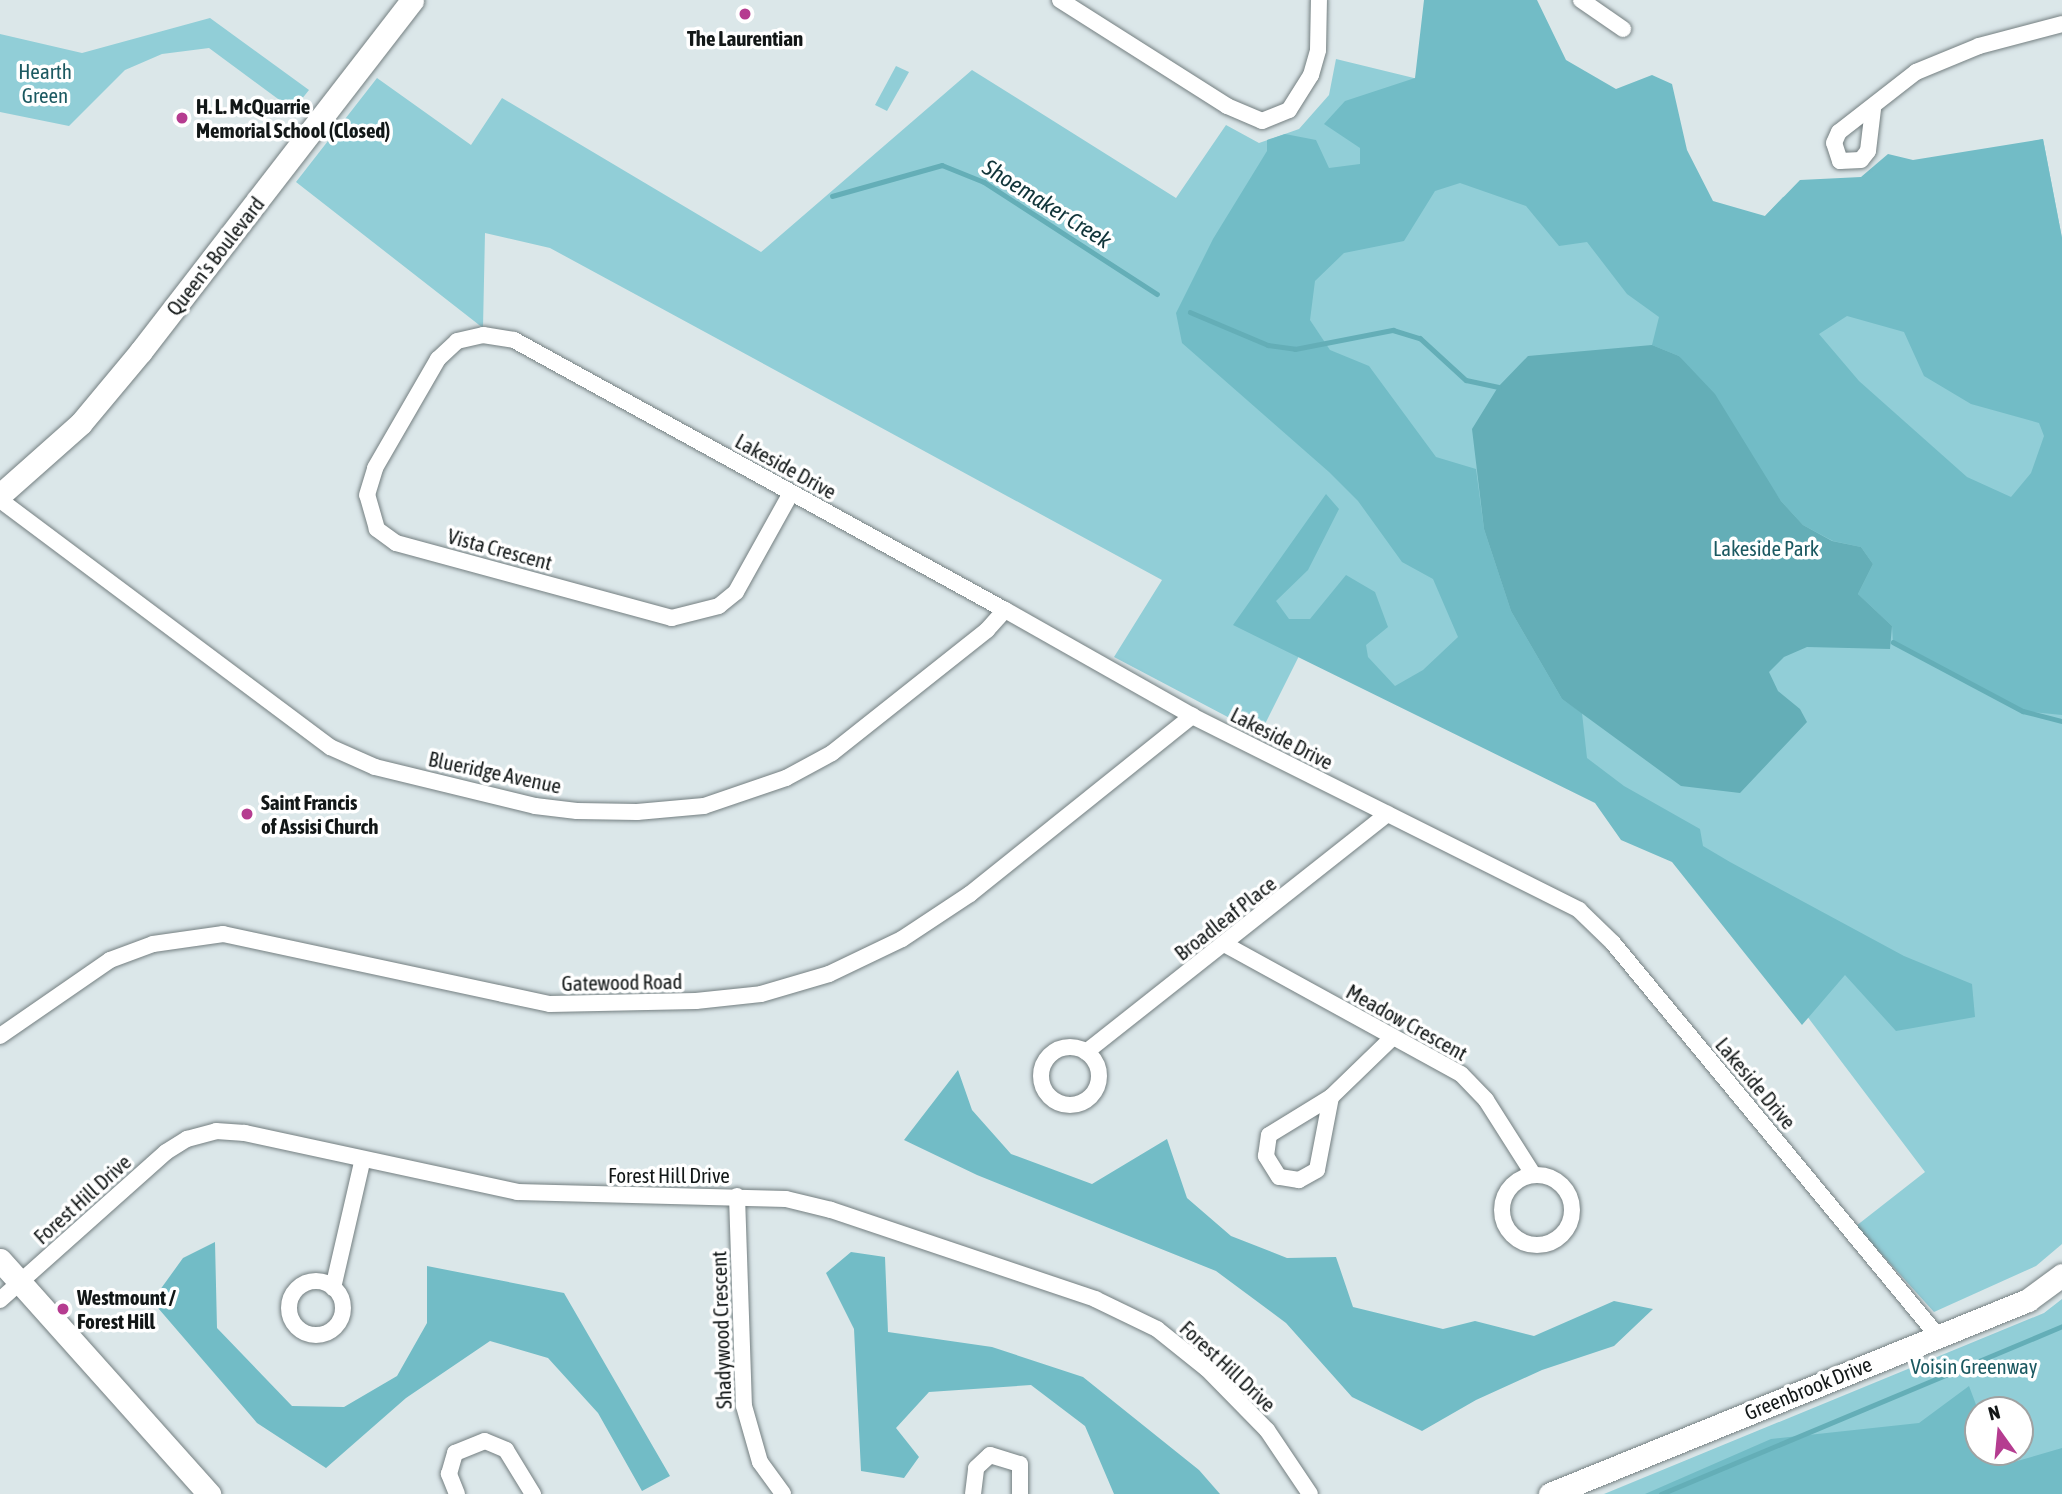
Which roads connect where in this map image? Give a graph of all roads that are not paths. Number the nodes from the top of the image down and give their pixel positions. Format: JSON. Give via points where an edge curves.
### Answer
{"nodes":[{"id":1,"x":412,"y":0,"type":"edge"},
{"id":2,"x":1060,"y":0,"type":"edge"},
{"id":3,"x":1319,"y":0,"type":"edge"},
{"id":4,"x":1581,"y":0,"type":"edge"},
{"id":5,"x":2062,"y":24,"type":"edge"},
{"id":6,"x":1623,"y":29,"type":"dead end"},
{"id":7,"x":1873,"y":109,"type":"dead end"},
{"id":8,"x":483,"y":335,"type":"joint"},
{"id":9,"x":791,"y":493,"type":"junction"},
{"id":10,"x":0,"y":498,"type":"edge"},
{"id":11,"x":1005,"y":610,"type":"junction"},
{"id":12,"x":1192,"y":716,"type":"junction"},
{"id":13,"x":1387,"y":814,"type":"junction"},
{"id":14,"x":1226,"y":945,"type":"junction"},
{"id":15,"x":0,"y":1036,"type":"edge"},
{"id":16,"x":1392,"y":1037,"type":"junction"},
{"id":17,"x":1086,"y":1052,"type":"dead end"},
{"id":18,"x":1331,"y":1097,"type":"junction"},
{"id":19,"x":362,"y":1162,"type":"junction"},
{"id":20,"x":1533,"y":1174,"type":"junction"},
{"id":21,"x":737,"y":1196,"type":"junction"},
{"id":22,"x":0,"y":1260,"type":"edge"},
{"id":23,"x":2062,"y":1275,"type":"edge"},
{"id":24,"x":20,"y":1283,"type":"junction"},
{"id":25,"x":334,"y":1288,"type":"dead end"},
{"id":26,"x":0,"y":1300,"type":"edge"},
{"id":27,"x":1937,"y":1335,"type":"junction"},
{"id":28,"x":209,"y":1494,"type":"edge"},
{"id":29,"x":457,"y":1494,"type":"edge"},
{"id":30,"x":533,"y":1494,"type":"edge"},
{"id":31,"x":783,"y":1494,"type":"edge"},
{"id":32,"x":973,"y":1494,"type":"edge"},
{"id":33,"x":1020,"y":1494,"type":"edge"},
{"id":34,"x":1310,"y":1494,"type":"edge"},
{"id":35,"x":1550,"y":1494,"type":"edge"}],
"edges":[{"from":1,"to":10,"type":"street","name":"Queen's Boulevard","via":[[142,351],[80,423]]},
{"from":2,"to":3,"type":"street","via":[[1227,106],[1262,121],[1289,110],[1311,75],[1318,50]]},
{"from":4,"to":6,"type":"street"},
{"from":5,"to":7,"type":"street","via":[[1979,46],[1916,72]]},
{"from":8,"to":9,"type":"street","name":"Lakeside Drive","via":[[514,341]]},
{"from":8,"to":9,"type":"street","name":"Vista Crescent","via":[[457,341],[438,359],[374,468],[367,495],[369,514],[377,529],[396,543],[672,618],[719,606],[736,592]]},
{"from":9,"to":11,"type":"street","name":"Lakeside Drive"},
{"from":10,"to":11,"type":"street","name":"Blueridge Avenue","via":[[330,747],[375,767],[556,808],[637,812],[704,806],[786,778],[832,753],[987,630]]},
{"from":11,"to":12,"type":"street","name":"Lakeside Drive"},
{"from":12,"to":13,"type":"street","name":"Lakeside Drive"},
{"from":12,"to":15,"type":"street","name":"Gatewood Road","via":[[970,894],[902,939],[829,974],[761,994],[696,1001],[550,1004],[223,934],[153,944],[110,960]]},
{"from":13,"to":14,"type":"street","name":"Broadleaf Place"},
{"from":13,"to":27,"type":"street","name":"Lakeside Drive","via":[[1579,910],[1613,943]]},
{"from":14,"to":16,"type":"street","name":"Meadow Crescent"},
{"from":14,"to":17,"type":"street","name":"Broadleaf Place"},
{"from":16,"to":18,"type":"street"},
{"from":16,"to":20,"type":"street","name":"Meadow Crescent","via":[[1461,1074],[1486,1100]]},
{"from":18,"to":18,"type":"street","via":[[1269,1135],[1266,1156],[1279,1177],[1299,1180],[1317,1170]]},
{"from":19,"to":21,"type":"street","name":"Forest Hill Drive","via":[[517,1192]]},
{"from":19,"to":24,"type":"street","name":"Forest Hill Drive","via":[[245,1133],[216,1131],[187,1139],[166,1152]]},
{"from":19,"to":25,"type":"street"},
{"from":20,"to":20,"type":"street","via":[[1507,1190],[1502,1213],[1505,1225],[1519,1240],[1542,1245],[1566,1231],[1573,1207],[1562,1184]]},
{"from":21,"to":31,"type":"street","name":"Shadywood Crescent","via":[[744,1406],[760,1462]]},
{"from":21,"to":34,"type":"street","name":"Forest Hill Drive","via":[[786,1199],[831,1210],[1095,1299],[1157,1329],[1207,1369],[1267,1430]]},
{"from":22,"to":24,"type":"street"},
{"from":23,"to":27,"type":"street","name":"Greenbrook Drive","via":[[2028,1300]]},
{"from":24,"to":26,"type":"street","name":"Forest Hill Drive"},
{"from":24,"to":28,"type":"street"},
{"from":27,"to":35,"type":"street","name":"Greenbrook Drive"},
{"from":29,"to":30,"type":"street","via":[[449,1474],[455,1453],[485,1441],[506,1450]]},
{"from":32,"to":33,"type":"street","via":[[976,1468],[990,1455],[1020,1464],[1024,1477]]}]}
